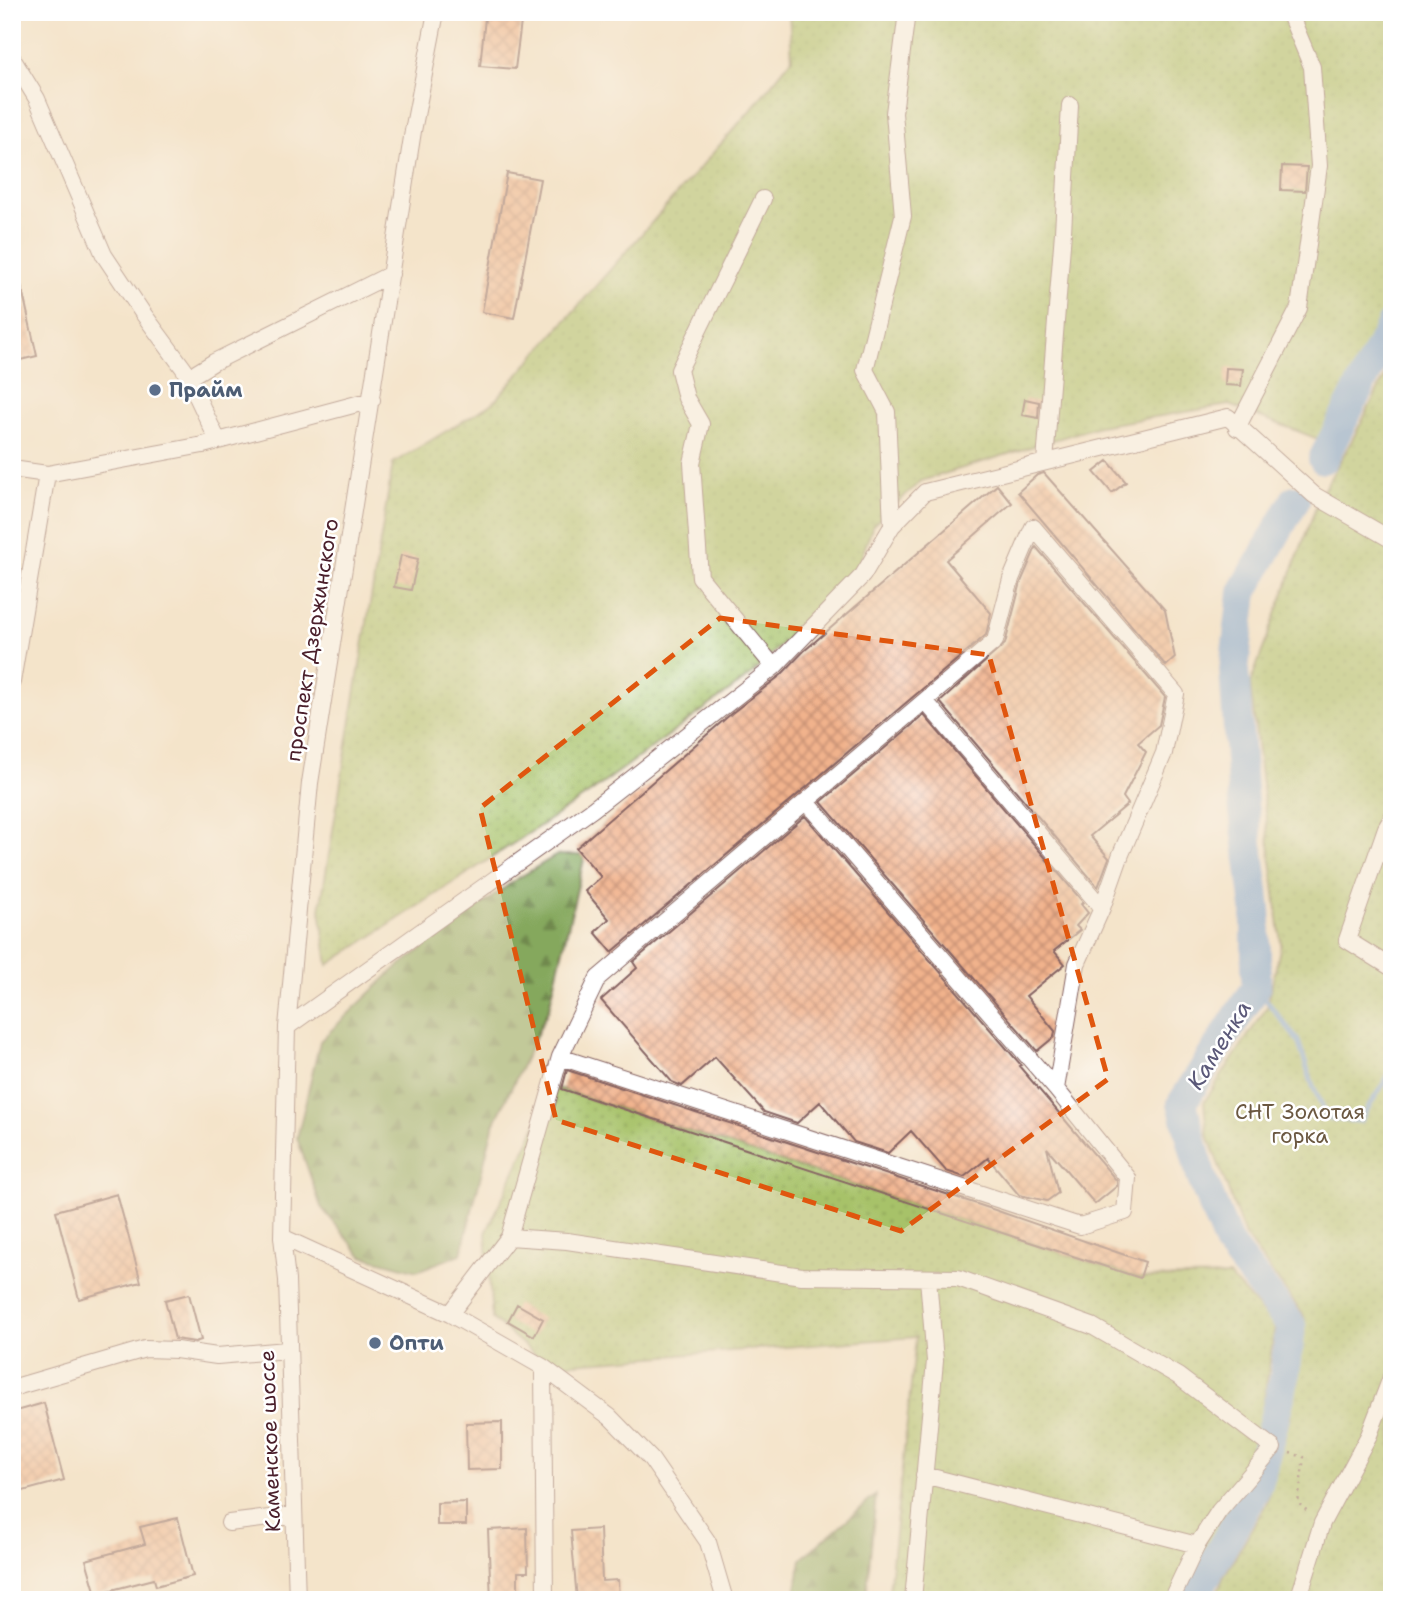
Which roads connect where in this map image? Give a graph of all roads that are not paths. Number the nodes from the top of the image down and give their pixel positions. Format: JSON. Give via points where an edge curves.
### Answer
{"nodes":[{"id":1,"x":436,"y":12,"type":"edge"},
{"id":2,"x":907,"y":12,"type":"edge"},
{"id":3,"x":1289,"y":12,"type":"edge"},
{"id":4,"x":12,"y":58,"type":"edge"},
{"id":5,"x":1070,"y":105,"type":"dead end"},
{"id":6,"x":763,"y":199,"type":"dead end"},
{"id":7,"x":391,"y":274,"type":"junction"},
{"id":8,"x":188,"y":378,"type":"junction"},
{"id":9,"x":372,"y":400,"type":"junction"},
{"id":10,"x":1237,"y":428,"type":"junction"},
{"id":11,"x":218,"y":442,"type":"junction"},
{"id":12,"x":1045,"y":462,"type":"junction"},
{"id":13,"x":12,"y":469,"type":"edge"},
{"id":14,"x":47,"y":474,"type":"junction"},
{"id":15,"x":892,"y":526,"type":"junction"},
{"id":16,"x":1392,"y":540,"type":"edge"},
{"id":17,"x":774,"y":667,"type":"junction"},
{"id":18,"x":12,"y":682,"type":"edge"},
{"id":19,"x":925,"y":701,"type":"junction"},
{"id":20,"x":806,"y":801,"type":"junction"},
{"id":21,"x":1392,"y":818,"type":"edge"},
{"id":22,"x":1102,"y":908,"type":"junction"},
{"id":23,"x":1392,"y":968,"type":"edge"},
{"id":24,"x":287,"y":1027,"type":"junction"},
{"id":25,"x":560,"y":1056,"type":"junction"},
{"id":26,"x":1056,"y":1089,"type":"junction"},
{"id":27,"x":282,"y":1237,"type":"junction"},
{"id":28,"x":509,"y":1237,"type":"junction"},
{"id":29,"x":928,"y":1278,"type":"junction"},
{"id":30,"x":287,"y":1280,"type":"joint"},
{"id":31,"x":450,"y":1314,"type":"junction"},
{"id":32,"x":288,"y":1350,"type":"junction"},
{"id":33,"x":543,"y":1367,"type":"junction"},
{"id":34,"x":1392,"y":1375,"type":"edge"},
{"id":35,"x":12,"y":1388,"type":"edge"},
{"id":36,"x":924,"y":1475,"type":"junction"},
{"id":37,"x":294,"y":1515,"type":"junction"},
{"id":38,"x":229,"y":1523,"type":"dead end"},
{"id":39,"x":1197,"y":1545,"type":"junction"},
{"id":40,"x":297,"y":1599,"type":"edge"},
{"id":41,"x":278,"y":1600,"type":"edge"},
{"id":42,"x":545,"y":1600,"type":"edge"},
{"id":43,"x":725,"y":1600,"type":"edge"},
{"id":44,"x":913,"y":1600,"type":"edge"},
{"id":45,"x":1171,"y":1600,"type":"edge"},
{"id":46,"x":1298,"y":1600,"type":"edge"}],
"edges":[{"from":1,"to":7,"type":"street","name":"проспект Дзержинского"},
{"from":2,"to":15,"type":"street","via":[[894,113],[903,216],[865,370],[887,412]]},
{"from":3,"to":10,"type":"street","via":[[1312,67],[1319,166],[1299,308]]},
{"from":4,"to":8,"type":"street","via":[[37,99],[104,255]]},
{"from":5,"to":12,"type":"street"},
{"from":6,"to":17,"type":"street","via":[[679,370],[686,398],[701,424],[692,463],[700,577]]},
{"from":7,"to":8,"type":"street"},
{"from":7,"to":9,"type":"street","name":"проспект Дзержинского"},
{"from":8,"to":11,"type":"street"},
{"from":9,"to":11,"type":"street"},
{"from":9,"to":24,"type":"street","name":"проспект Дзержинского","via":[[310,783]]},
{"from":10,"to":12,"type":"street","via":[[1227,417]]},
{"from":10,"to":16,"type":"street","via":[[1314,495]]},
{"from":11,"to":14,"type":"street"},
{"from":12,"to":15,"type":"street","via":[[925,492]]},
{"from":13,"to":14,"type":"street"},
{"from":14,"to":18,"type":"street"},
{"from":15,"to":17,"type":"street","via":[[863,575]]},
{"from":17,"to":24,"type":"street","via":[[593,808]]},
{"from":19,"to":20,"type":"street"},
{"from":19,"to":22,"type":"street"},
{"from":19,"to":22,"type":"street","via":[[995,641],[1011,579],[1033,527],[1176,694],[1164,753]]},
{"from":20,"to":25,"type":"street","via":[[598,978]]},
{"from":20,"to":26,"type":"street"},
{"from":21,"to":23,"type":"street","via":[[1347,940]]},
{"from":22,"to":26,"type":"street","via":[[1077,964]]},
{"from":24,"to":27,"type":"street","name":"проспект Дзержинского"},
{"from":25,"to":26,"type":"street","via":[[1080,1226],[1125,1212],[1128,1178]]},
{"from":25,"to":28,"type":"street"},
{"from":27,"to":30,"type":"street","name":"проспект Дзержинского"},
{"from":27,"to":31,"type":"street"},
{"from":28,"to":29,"type":"street","via":[[567,1241],[802,1276]]},
{"from":28,"to":31,"type":"street"},
{"from":29,"to":36,"type":"street","via":[[935,1361]]},
{"from":29,"to":39,"type":"street","via":[[958,1278],[1093,1326],[1178,1376],[1273,1448],[1219,1511]]},
{"from":30,"to":32,"type":"street","name":"Каменское шоссе"},
{"from":31,"to":33,"type":"street"},
{"from":32,"to":35,"type":"street","via":[[217,1356],[145,1349]]},
{"from":32,"to":37,"type":"street","name":"Каменское шоссе"},
{"from":33,"to":42,"type":"street"},
{"from":33,"to":43,"type":"street","via":[[610,1417],[651,1459],[708,1542]]},
{"from":34,"to":46,"type":"street","via":[[1369,1435],[1322,1524]]},
{"from":36,"to":39,"type":"street"},
{"from":36,"to":44,"type":"street"},
{"from":37,"to":38,"type":"street"},
{"from":37,"to":40,"type":"street","name":"Каменское шоссе"},
{"from":39,"to":45,"type":"street"},
{"from":40,"to":41,"type":"street"}]}
